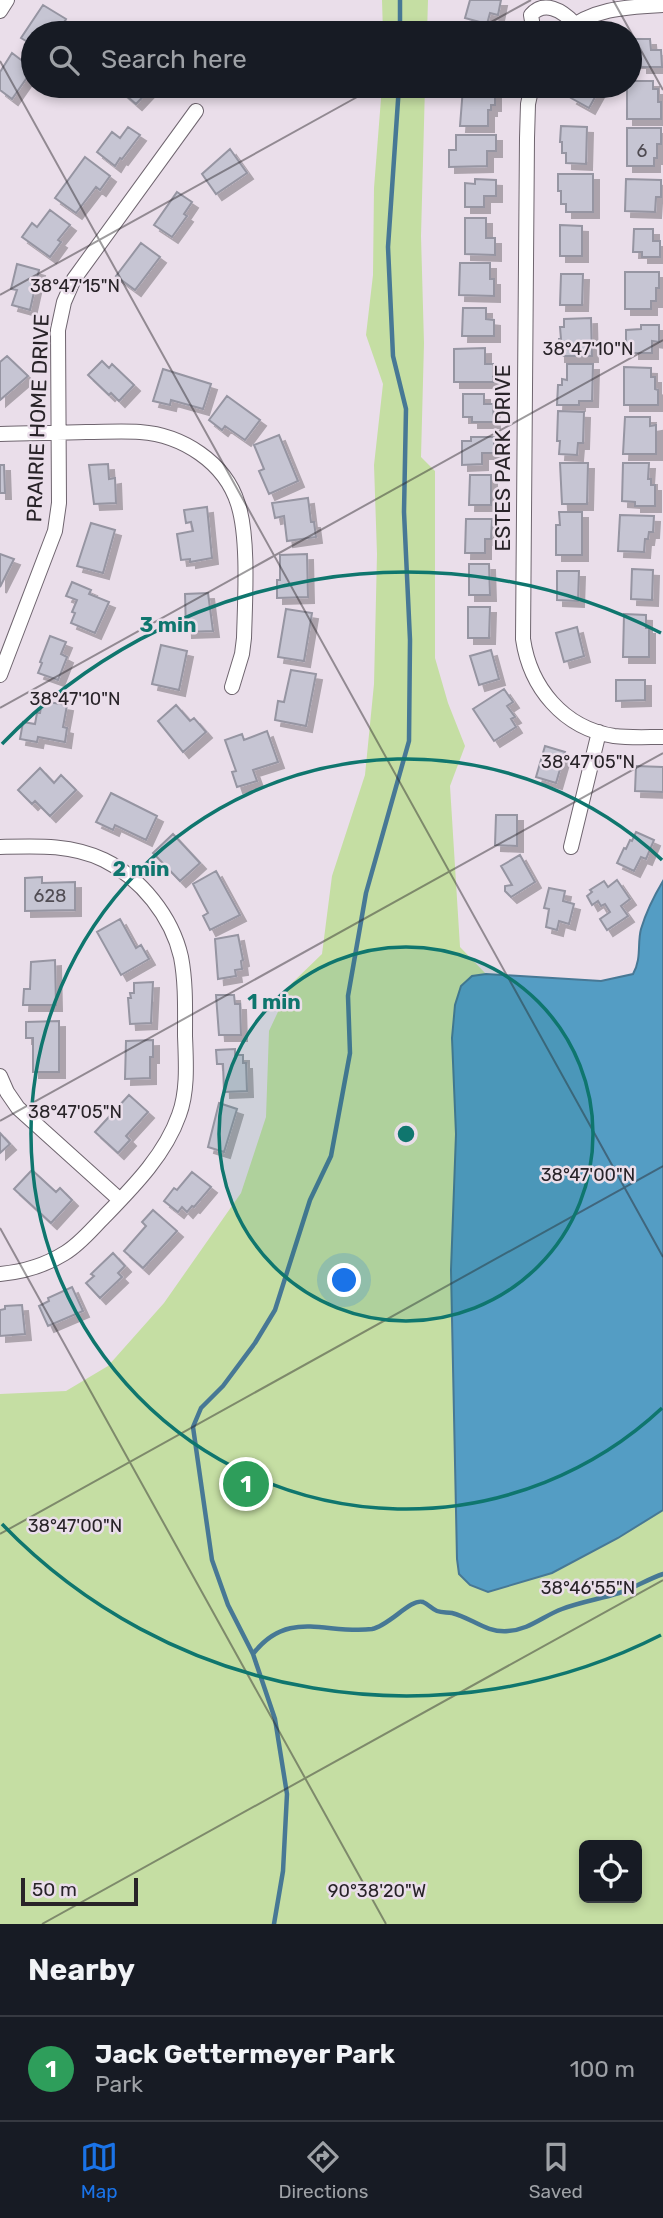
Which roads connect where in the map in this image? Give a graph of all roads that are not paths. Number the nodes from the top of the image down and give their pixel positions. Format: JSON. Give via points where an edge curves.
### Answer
{"nodes":[{"id":1,"x":7,"y":0,"type":"edge"},
{"id":2,"x":663,"y":5,"type":"edge"},
{"id":3,"x":0,"y":11,"type":"edge"},
{"id":4,"x":532,"y":21,"type":"edge"},
{"id":5,"x":566,"y":21,"type":"edge"},
{"id":6,"x":584,"y":21,"type":"edge"},
{"id":7,"x":529,"y":98,"type":"edge"},
{"id":8,"x":196,"y":111,"type":"dead end"},
{"id":9,"x":59,"y":433,"type":"junction"},
{"id":10,"x":0,"y":434,"type":"edge"},
{"id":11,"x":0,"y":675,"type":"edge"},
{"id":12,"x":232,"y":687,"type":"dead end"},
{"id":13,"x":599,"y":732,"type":"junction"},
{"id":14,"x":663,"y":737,"type":"edge"},
{"id":15,"x":0,"y":847,"type":"edge"},
{"id":16,"x":570,"y":847,"type":"dead end"},
{"id":17,"x":0,"y":1076,"type":"edge"},
{"id":18,"x":120,"y":1200,"type":"junction"},
{"id":19,"x":0,"y":1274,"type":"edge"}],
"edges":[{"from":1,"to":3,"type":"street"},
{"from":2,"to":6,"type":"street","via":[[622,7]]},
{"from":4,"to":5,"type":"street","via":[[535,8],[544,4],[562,11]]},
{"from":7,"to":13,"type":"street","name":"ESTES PARK DRIVE","via":[[523,639],[526,660],[547,699]]},
{"from":8,"to":9,"type":"street","name":"PRAIRIE HOME DRIVE","via":[[74,279],[64,302],[58,330]]},
{"from":9,"to":10,"type":"street"},
{"from":9,"to":11,"type":"street","name":"PRAIRIE HOME DRIVE","via":[[60,503],[55,531]]},
{"from":9,"to":12,"type":"street","via":[[164,436],[204,456],[227,481],[243,524],[245,600],[242,654]]},
{"from":13,"to":14,"type":"street","name":"ESTES PARK DRIVE"},
{"from":13,"to":16,"type":"street"},
{"from":15,"to":18,"type":"street","via":[[50,845],[104,860],[146,892],[172,930],[184,985],[185,1093],[167,1143]]},
{"from":17,"to":18,"type":"street","via":[[18,1108]]},
{"from":18,"to":19,"type":"street","via":[[66,1253],[18,1272]]}]}
